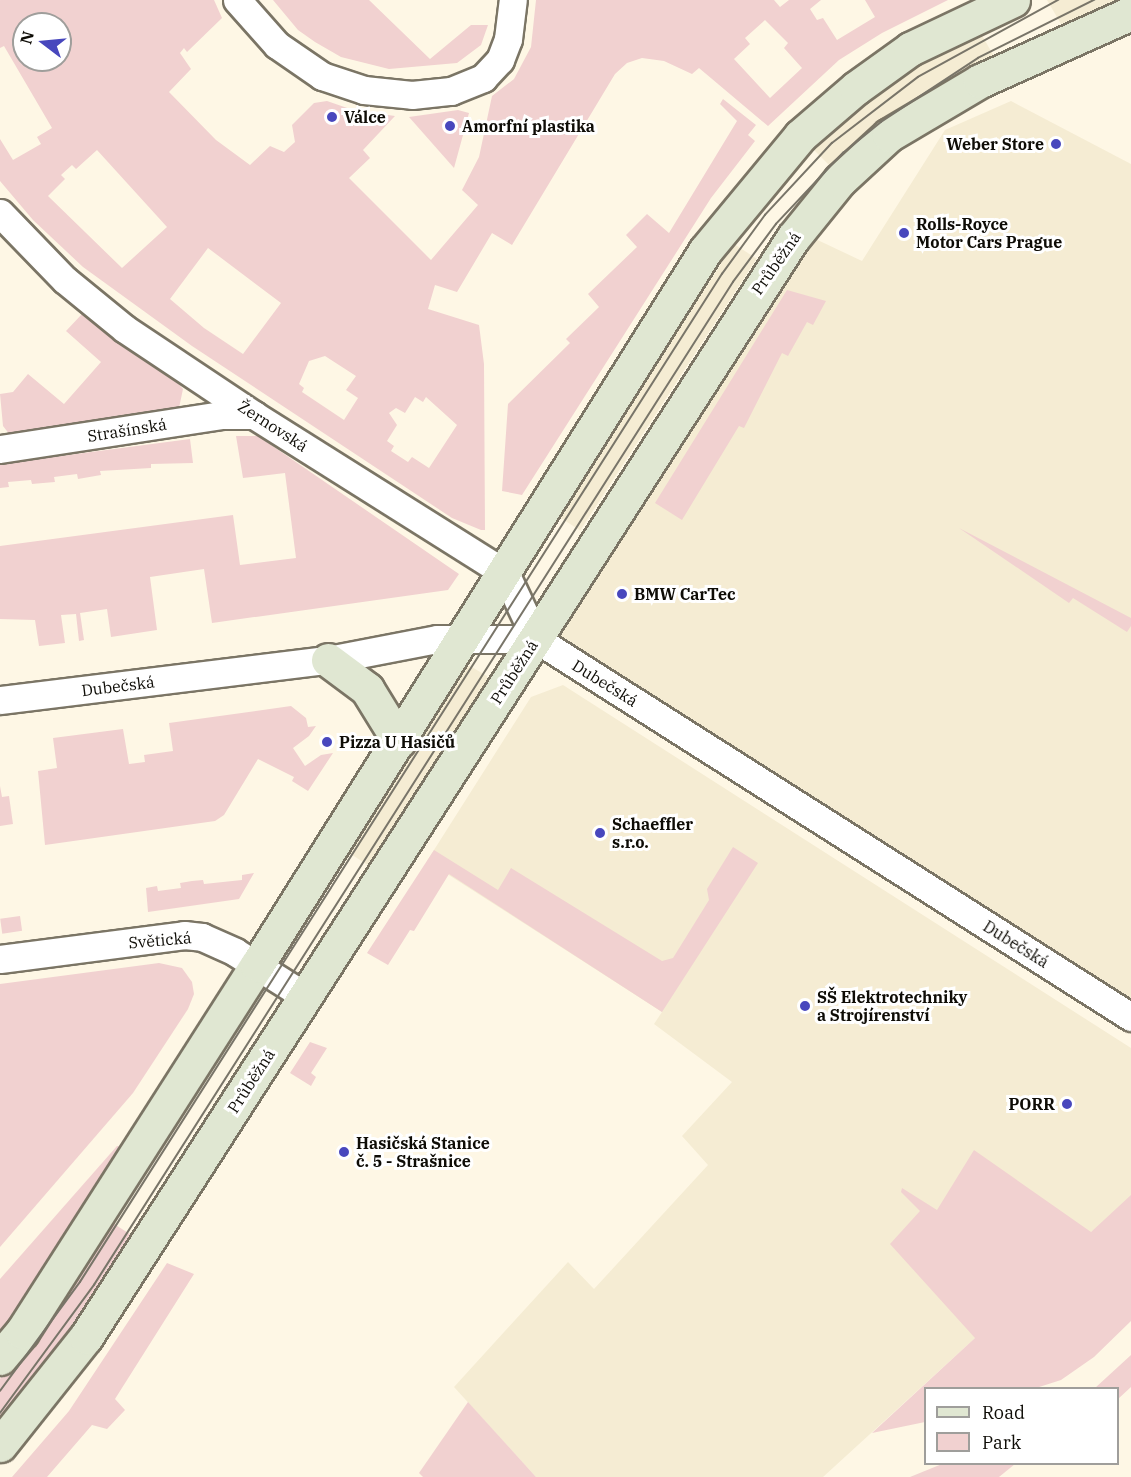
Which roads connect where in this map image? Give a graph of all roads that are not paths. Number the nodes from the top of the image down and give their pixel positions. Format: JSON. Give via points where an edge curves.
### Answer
{"nodes":[{"id":1,"x":237,"y":0,"type":"edge"},
{"id":2,"x":513,"y":0,"type":"edge"},
{"id":3,"x":1013,"y":0,"type":"edge"},
{"id":4,"x":1131,"y":13,"type":"edge"},
{"id":5,"x":0,"y":213,"type":"edge"},
{"id":6,"x":254,"y":415,"type":"junction"},
{"id":7,"x":0,"y":449,"type":"edge"},
{"id":8,"x":505,"y":573,"type":"junction"},
{"id":9,"x":466,"y":636,"type":"junction"},
{"id":10,"x":536,"y":639,"type":"junction"},
{"id":11,"x":328,"y":660,"type":"junction"},
{"id":12,"x":0,"y":700,"type":"edge"},
{"id":13,"x":399,"y":741,"type":"junction"},
{"id":14,"x":0,"y":959,"type":"edge"},
{"id":15,"x":257,"y":965,"type":"junction"},
{"id":16,"x":305,"y":996,"type":"junction"},
{"id":17,"x":1131,"y":1017,"type":"edge"},
{"id":18,"x":0,"y":1358,"type":"edge"},
{"id":19,"x":0,"y":1445,"type":"edge"}],
"edges":[{"from":1,"to":2,"type":"street","via":[[277,45],[322,76],[364,90],[412,95],[450,91],[483,78],[500,60],[508,39]]},
{"from":3,"to":8,"type":"main road","via":[[910,50],[856,88],[800,136],[705,251]]},
{"from":4,"to":10,"type":"main road","name":"Průběžná","via":[[1035,54],[939,104],[889,135],[840,180],[760,286]]},
{"from":5,"to":6,"type":"street","name":"Žernovská","via":[[65,280],[125,329]]},
{"from":6,"to":7,"type":"street","name":"Strašínská","via":[[222,415]]},
{"from":6,"to":8,"type":"street","name":"Žernovská"},
{"from":8,"to":9,"type":"main road"},
{"from":8,"to":10,"type":"street"},
{"from":9,"to":10,"type":"street","name":"Dubečská"},
{"from":9,"to":11,"type":"street","name":"Dubečská"},
{"from":9,"to":13,"type":"main road"},
{"from":10,"to":16,"type":"main road","name":"Průběžná"},
{"from":10,"to":17,"type":"street","name":"Dubečská"},
{"from":11,"to":12,"type":"street","name":"Dubečská"},
{"from":11,"to":13,"type":"main road","via":[[367,688]]},
{"from":13,"to":15,"type":"main road"},
{"from":14,"to":15,"type":"street","name":"Světická","via":[[184,935],[202,937]]},
{"from":15,"to":16,"type":"street","name":"Světická"},
{"from":15,"to":18,"type":"main road","via":[[22,1332]]},
{"from":16,"to":19,"type":"main road","name":"Průběžná","via":[[86,1336]]}]}
